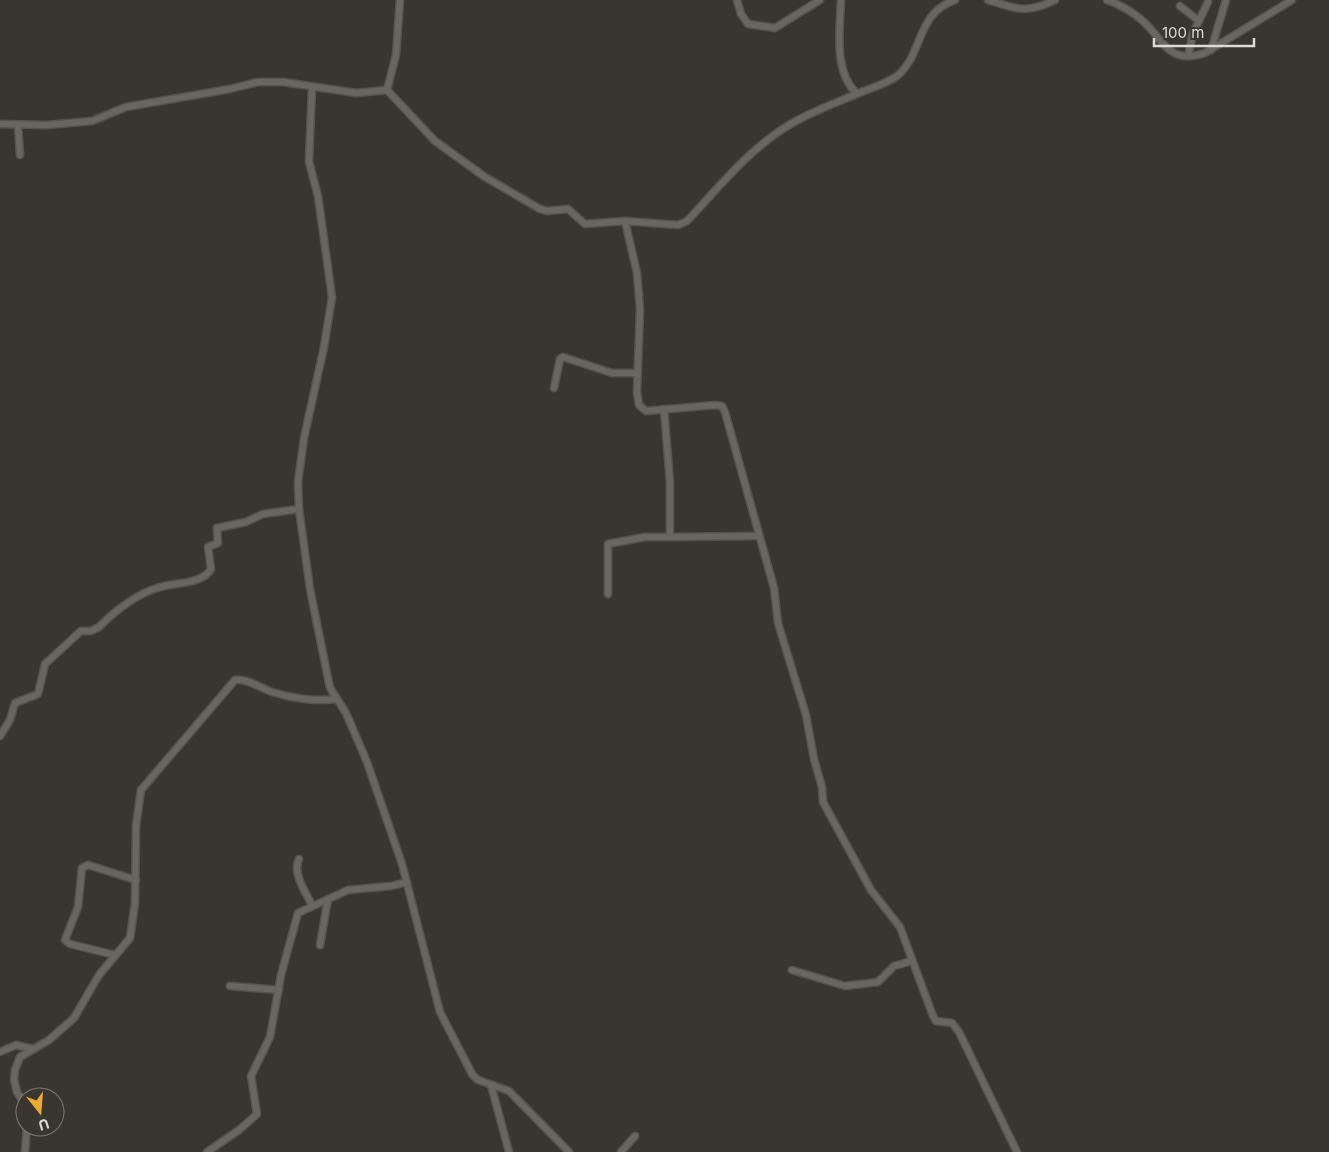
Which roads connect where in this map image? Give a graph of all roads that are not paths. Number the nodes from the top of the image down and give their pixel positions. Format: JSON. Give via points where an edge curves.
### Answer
{"nodes":[{"id":1,"x":400,"y":0,"type":"edge"},
{"id":2,"x":737,"y":0,"type":"edge"},
{"id":3,"x":820,"y":0,"type":"edge"},
{"id":4,"x":841,"y":0,"type":"edge"},
{"id":5,"x":956,"y":0,"type":"edge"},
{"id":6,"x":988,"y":0,"type":"edge"},
{"id":7,"x":1055,"y":0,"type":"edge"},
{"id":8,"x":1107,"y":0,"type":"edge"},
{"id":9,"x":1226,"y":0,"type":"edge"},
{"id":10,"x":1292,"y":0,"type":"edge"},
{"id":11,"x":1117,"y":2,"type":"edge"},
{"id":12,"x":1208,"y":2,"type":"dead end"},
{"id":13,"x":1180,"y":6,"type":"dead end"},
{"id":14,"x":1199,"y":21,"type":"junction"},
{"id":15,"x":1211,"y":50,"type":"junction"},
{"id":16,"x":1188,"y":56,"type":"junction"},
{"id":17,"x":312,"y":87,"type":"junction"},
{"id":18,"x":386,"y":90,"type":"junction"},
{"id":19,"x":857,"y":94,"type":"junction"},
{"id":20,"x":0,"y":124,"type":"edge"},
{"id":21,"x":18,"y":126,"type":"junction"},
{"id":22,"x":20,"y":155,"type":"dead end"},
{"id":23,"x":625,"y":221,"type":"junction"},
{"id":24,"x":637,"y":373,"type":"junction"},
{"id":25,"x":554,"y":388,"type":"dead end"},
{"id":26,"x":664,"y":409,"type":"junction"},
{"id":27,"x":299,"y":509,"type":"junction"},
{"id":28,"x":759,"y":536,"type":"junction"},
{"id":29,"x":670,"y":537,"type":"junction"},
{"id":30,"x":608,"y":594,"type":"dead end"},
{"id":31,"x":335,"y":699,"type":"junction"},
{"id":32,"x":0,"y":736,"type":"edge"},
{"id":33,"x":299,"y":859,"type":"dead end"},
{"id":34,"x":136,"y":880,"type":"junction"},
{"id":35,"x":406,"y":882,"type":"junction"},
{"id":36,"x":328,"y":899,"type":"junction"},
{"id":37,"x":312,"y":905,"type":"junction"},
{"id":38,"x":320,"y":945,"type":"dead end"},
{"id":39,"x":115,"y":955,"type":"junction"},
{"id":40,"x":912,"y":961,"type":"junction"},
{"id":41,"x":792,"y":970,"type":"dead end"},
{"id":42,"x":230,"y":986,"type":"dead end"},
{"id":43,"x":279,"y":990,"type":"junction"},
{"id":44,"x":33,"y":1049,"type":"junction"},
{"id":45,"x":0,"y":1052,"type":"edge"},
{"id":46,"x":491,"y":1085,"type":"junction"},
{"id":47,"x":17,"y":1087,"type":"edge"},
{"id":48,"x":636,"y":1136,"type":"dead end"},
{"id":49,"x":26,"y":1137,"type":"edge"},
{"id":50,"x":215,"y":1150,"type":"edge"},
{"id":51,"x":25,"y":1152,"type":"edge"},
{"id":52,"x":207,"y":1152,"type":"edge"},
{"id":53,"x":510,"y":1152,"type":"edge"},
{"id":54,"x":570,"y":1152,"type":"edge"},
{"id":55,"x":621,"y":1152,"type":"edge"},
{"id":56,"x":1018,"y":1152,"type":"edge"}],
"edges":[{"from":1,"to":18,"type":"street","via":[[396,55]]},
{"from":2,"to":3,"type":"street","via":[[748,24],[769,29]]},
{"from":4,"to":19,"type":"street","via":[[842,66],[846,80]]},
{"from":5,"to":19,"type":"street","via":[[932,15],[897,76]]},
{"from":6,"to":7,"type":"street","via":[[1024,10]]},
{"from":8,"to":11,"type":"street"},
{"from":9,"to":15,"type":"street"},
{"from":10,"to":15,"type":"street"},
{"from":11,"to":16,"type":"street","via":[[1138,17],[1167,48]]},
{"from":12,"to":14,"type":"street"},
{"from":13,"to":14,"type":"street"},
{"from":14,"to":16,"type":"street","via":[[1189,44]]},
{"from":15,"to":16,"type":"street"},
{"from":17,"to":18,"type":"street","via":[[356,93]]},
{"from":17,"to":21,"type":"street","via":[[258,82],[126,106],[92,121]]},
{"from":17,"to":27,"type":"street","via":[[309,162],[318,196],[332,297],[304,438],[298,482]]},
{"from":18,"to":23,"type":"street","via":[[428,135],[452,154],[540,209],[568,209],[585,224]]},
{"from":19,"to":23,"type":"street","via":[[796,121],[768,139],[736,167],[682,224]]},
{"from":20,"to":21,"type":"street"},
{"from":21,"to":22,"type":"street"},
{"from":23,"to":24,"type":"street","via":[[636,268],[640,309]]},
{"from":24,"to":25,"type":"street","via":[[612,373],[563,357]]},
{"from":24,"to":26,"type":"street","via":[[639,405],[646,411]]},
{"from":26,"to":28,"type":"street","via":[[722,406]]},
{"from":26,"to":29,"type":"street","via":[[670,482]]},
{"from":27,"to":31,"type":"street","via":[[326,674]]},
{"from":27,"to":32,"type":"street","via":[[267,513],[246,522],[217,528],[218,543],[208,547],[211,569],[206,575],[138,595],[98,627],[81,631],[45,664],[38,694],[15,703]]},
{"from":28,"to":29,"type":"street"},
{"from":28,"to":40,"type":"street","via":[[774,588],[778,623],[806,715],[823,802],[871,890],[900,927]]},
{"from":29,"to":30,"type":"street","via":[[645,537],[608,544]]},
{"from":31,"to":34,"type":"street","via":[[282,695],[244,680],[231,682],[141,790],[136,826]]},
{"from":31,"to":35,"type":"street","via":[[346,713],[367,762],[396,842]]},
{"from":33,"to":37,"type":"street","via":[[297,871]]},
{"from":34,"to":39,"type":"street","via":[[130,938]]},
{"from":34,"to":39,"type":"street","via":[[88,864],[82,868],[78,907],[65,940]]},
{"from":35,"to":36,"type":"street","via":[[353,889]]},
{"from":35,"to":46,"type":"street","via":[[443,1019],[472,1074]]},
{"from":36,"to":37,"type":"street"},
{"from":36,"to":38,"type":"street"},
{"from":37,"to":43,"type":"street","via":[[298,913]]},
{"from":39,"to":44,"type":"street","via":[[99,975],[74,1018]]},
{"from":40,"to":41,"type":"street","via":[[894,966],[878,982],[845,986]]},
{"from":40,"to":56,"type":"street","via":[[933,1016],[936,1021],[952,1023],[959,1032]]},
{"from":42,"to":43,"type":"street"},
{"from":43,"to":50,"type":"street","via":[[270,1037],[251,1076],[257,1114]]},
{"from":44,"to":45,"type":"street","via":[[16,1044]]},
{"from":44,"to":47,"type":"street","via":[[20,1057],[15,1070]]},
{"from":46,"to":53,"type":"street"},
{"from":46,"to":54,"type":"street","via":[[509,1091]]},
{"from":48,"to":55,"type":"street"},
{"from":49,"to":51,"type":"street"},
{"from":50,"to":52,"type":"street"}]}
